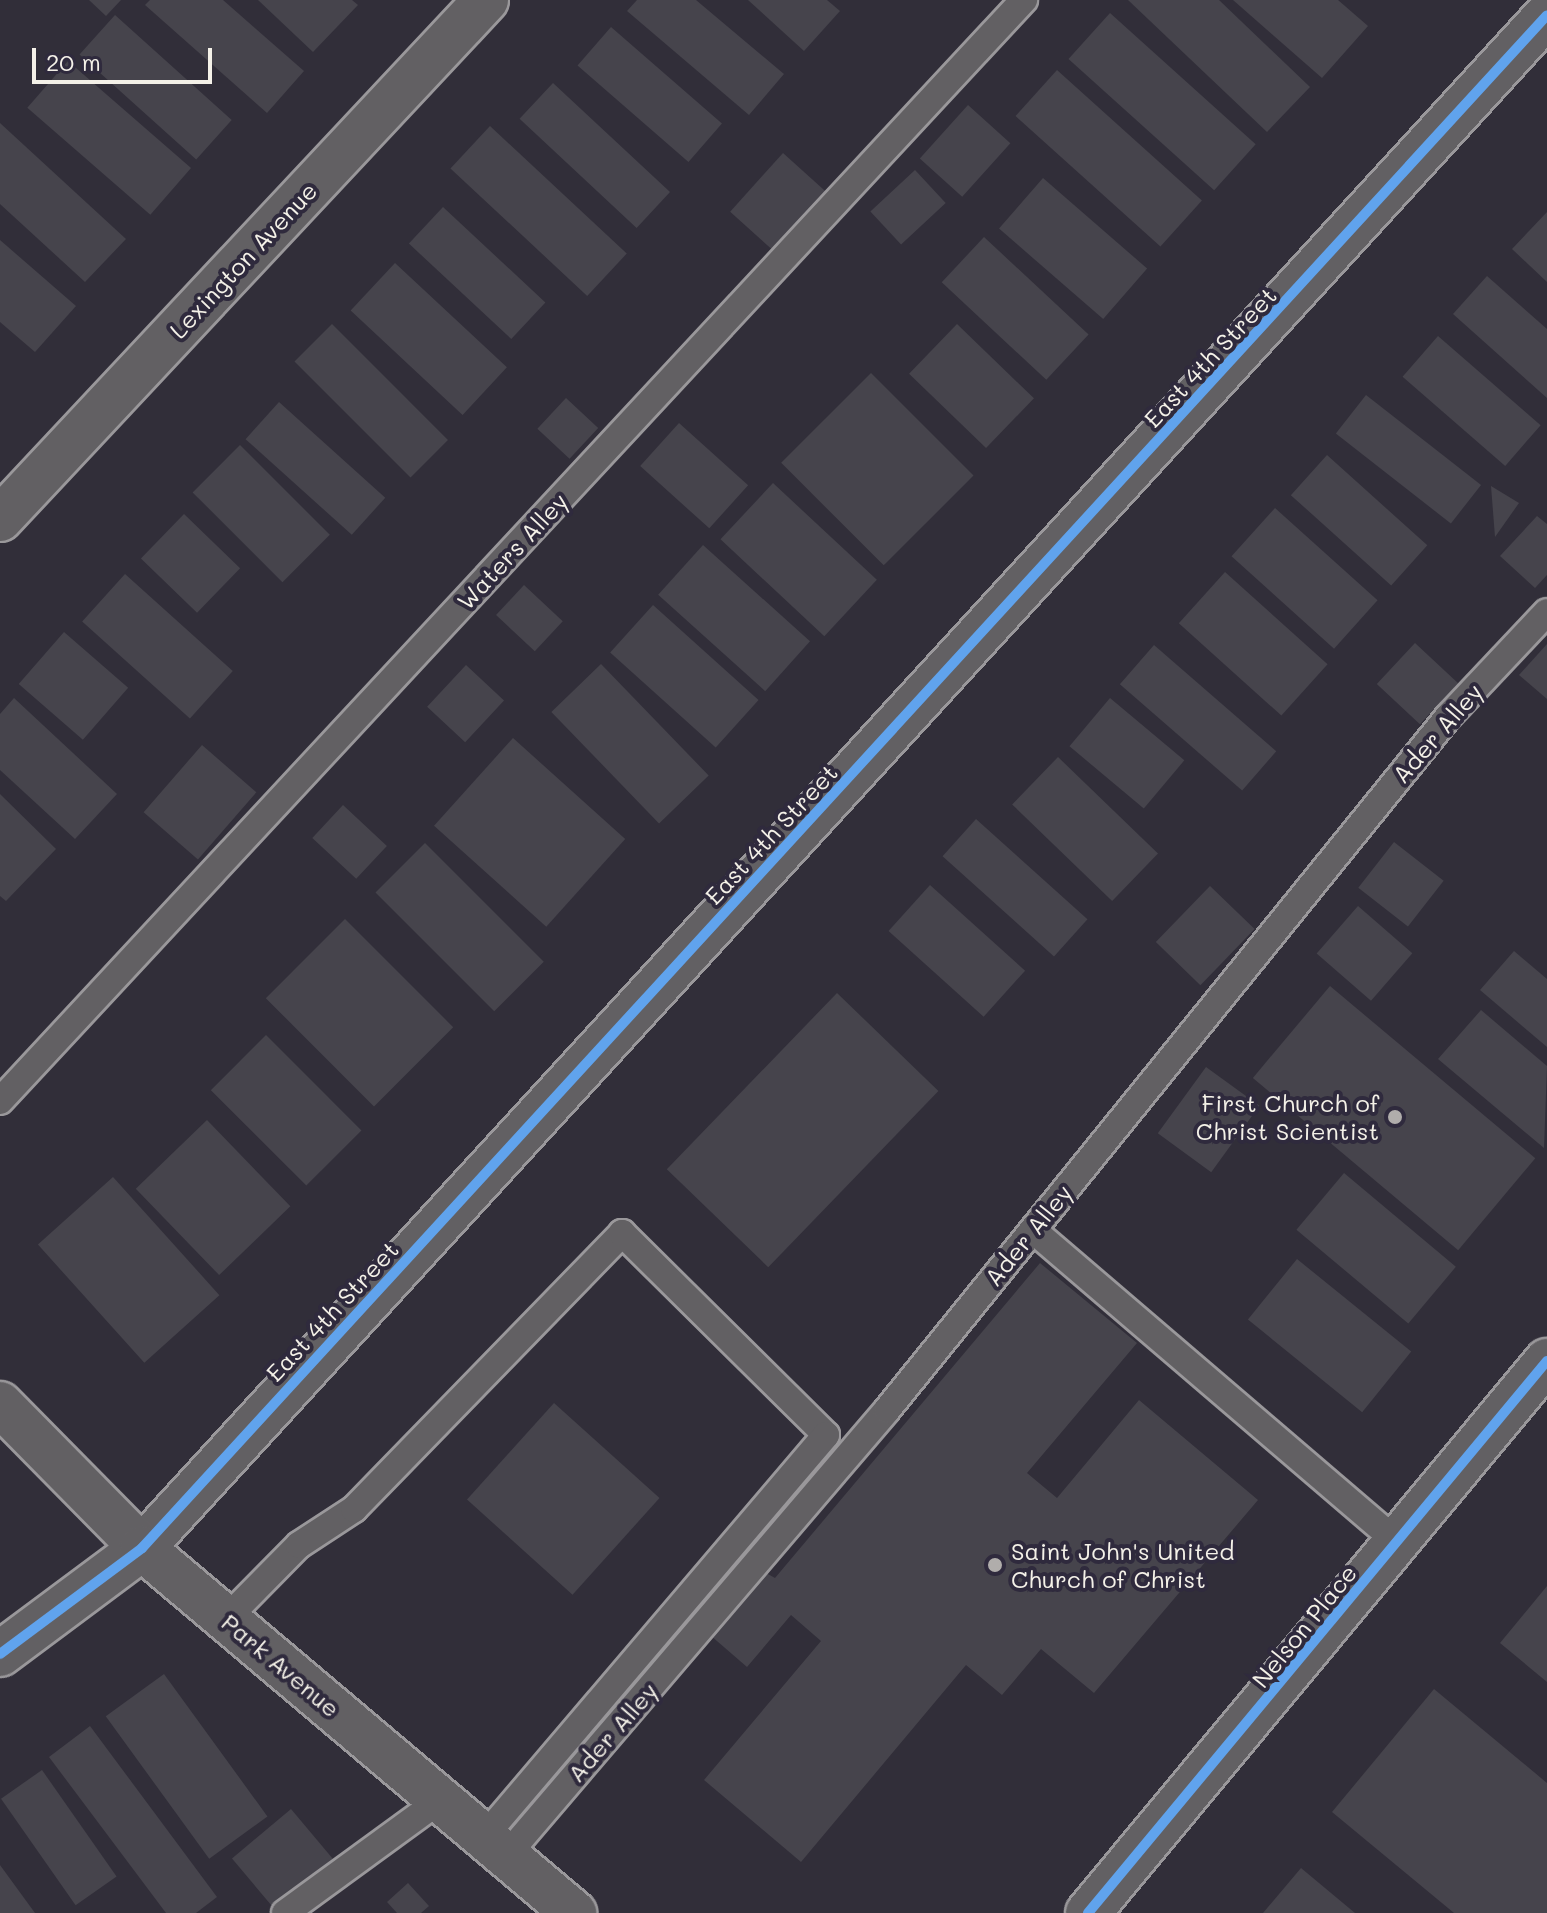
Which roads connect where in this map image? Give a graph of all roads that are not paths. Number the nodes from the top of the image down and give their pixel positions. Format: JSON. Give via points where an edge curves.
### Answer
{"nodes":[{"id":1,"x":486,"y":0,"type":"edge"},
{"id":2,"x":1024,"y":0,"type":"edge"},
{"id":3,"x":1547,"y":15,"type":"edge"},
{"id":4,"x":0,"y":519,"type":"edge"},
{"id":5,"x":1547,"y":612,"type":"edge"},
{"id":6,"x":0,"y":1101,"type":"edge"},
{"id":7,"x":1033,"y":1230,"type":"junction"},
{"id":8,"x":1547,"y":1361,"type":"edge"},
{"id":9,"x":0,"y":1404,"type":"edge"},
{"id":10,"x":1398,"y":1543,"type":"junction"},
{"id":11,"x":142,"y":1548,"type":"junction"},
{"id":12,"x":226,"y":1619,"type":"junction"},
{"id":13,"x":0,"y":1654,"type":"edge"},
{"id":14,"x":440,"y":1800,"type":"junction"},
{"id":15,"x":494,"y":1847,"type":"junction"},
{"id":16,"x":285,"y":1913,"type":"edge"},
{"id":17,"x":574,"y":1913,"type":"edge"},
{"id":18,"x":1088,"y":1913,"type":"edge"}],
"edges":[{"from":1,"to":4,"type":"street","name":"Lexington Avenue"},
{"from":2,"to":6,"type":"lane","name":"Waters Alley"},
{"from":3,"to":11,"type":"street","name":"East 4th Street"},
{"from":5,"to":7,"type":"lane","name":"Ader Alley","via":[[1448,717]]},
{"from":7,"to":10,"type":"lane"},
{"from":7,"to":15,"type":"lane","name":"Ader Alley"},
{"from":8,"to":10,"type":"street","name":"Nelson Place"},
{"from":9,"to":11,"type":"street","name":"Park Avenue"},
{"from":10,"to":18,"type":"street","name":"Nelson Place"},
{"from":11,"to":12,"type":"street","name":"Park Avenue"},
{"from":11,"to":13,"type":"street","name":"East 4th Street"},
{"from":12,"to":14,"type":"street","name":"Park Avenue"},
{"from":12,"to":15,"type":"lane","via":[[299,1545],[354,1509],[622,1233],[826,1435]]},
{"from":14,"to":15,"type":"street","name":"Park Avenue"},
{"from":14,"to":16,"type":"lane"},
{"from":15,"to":17,"type":"street","name":"Park Avenue"}]}
